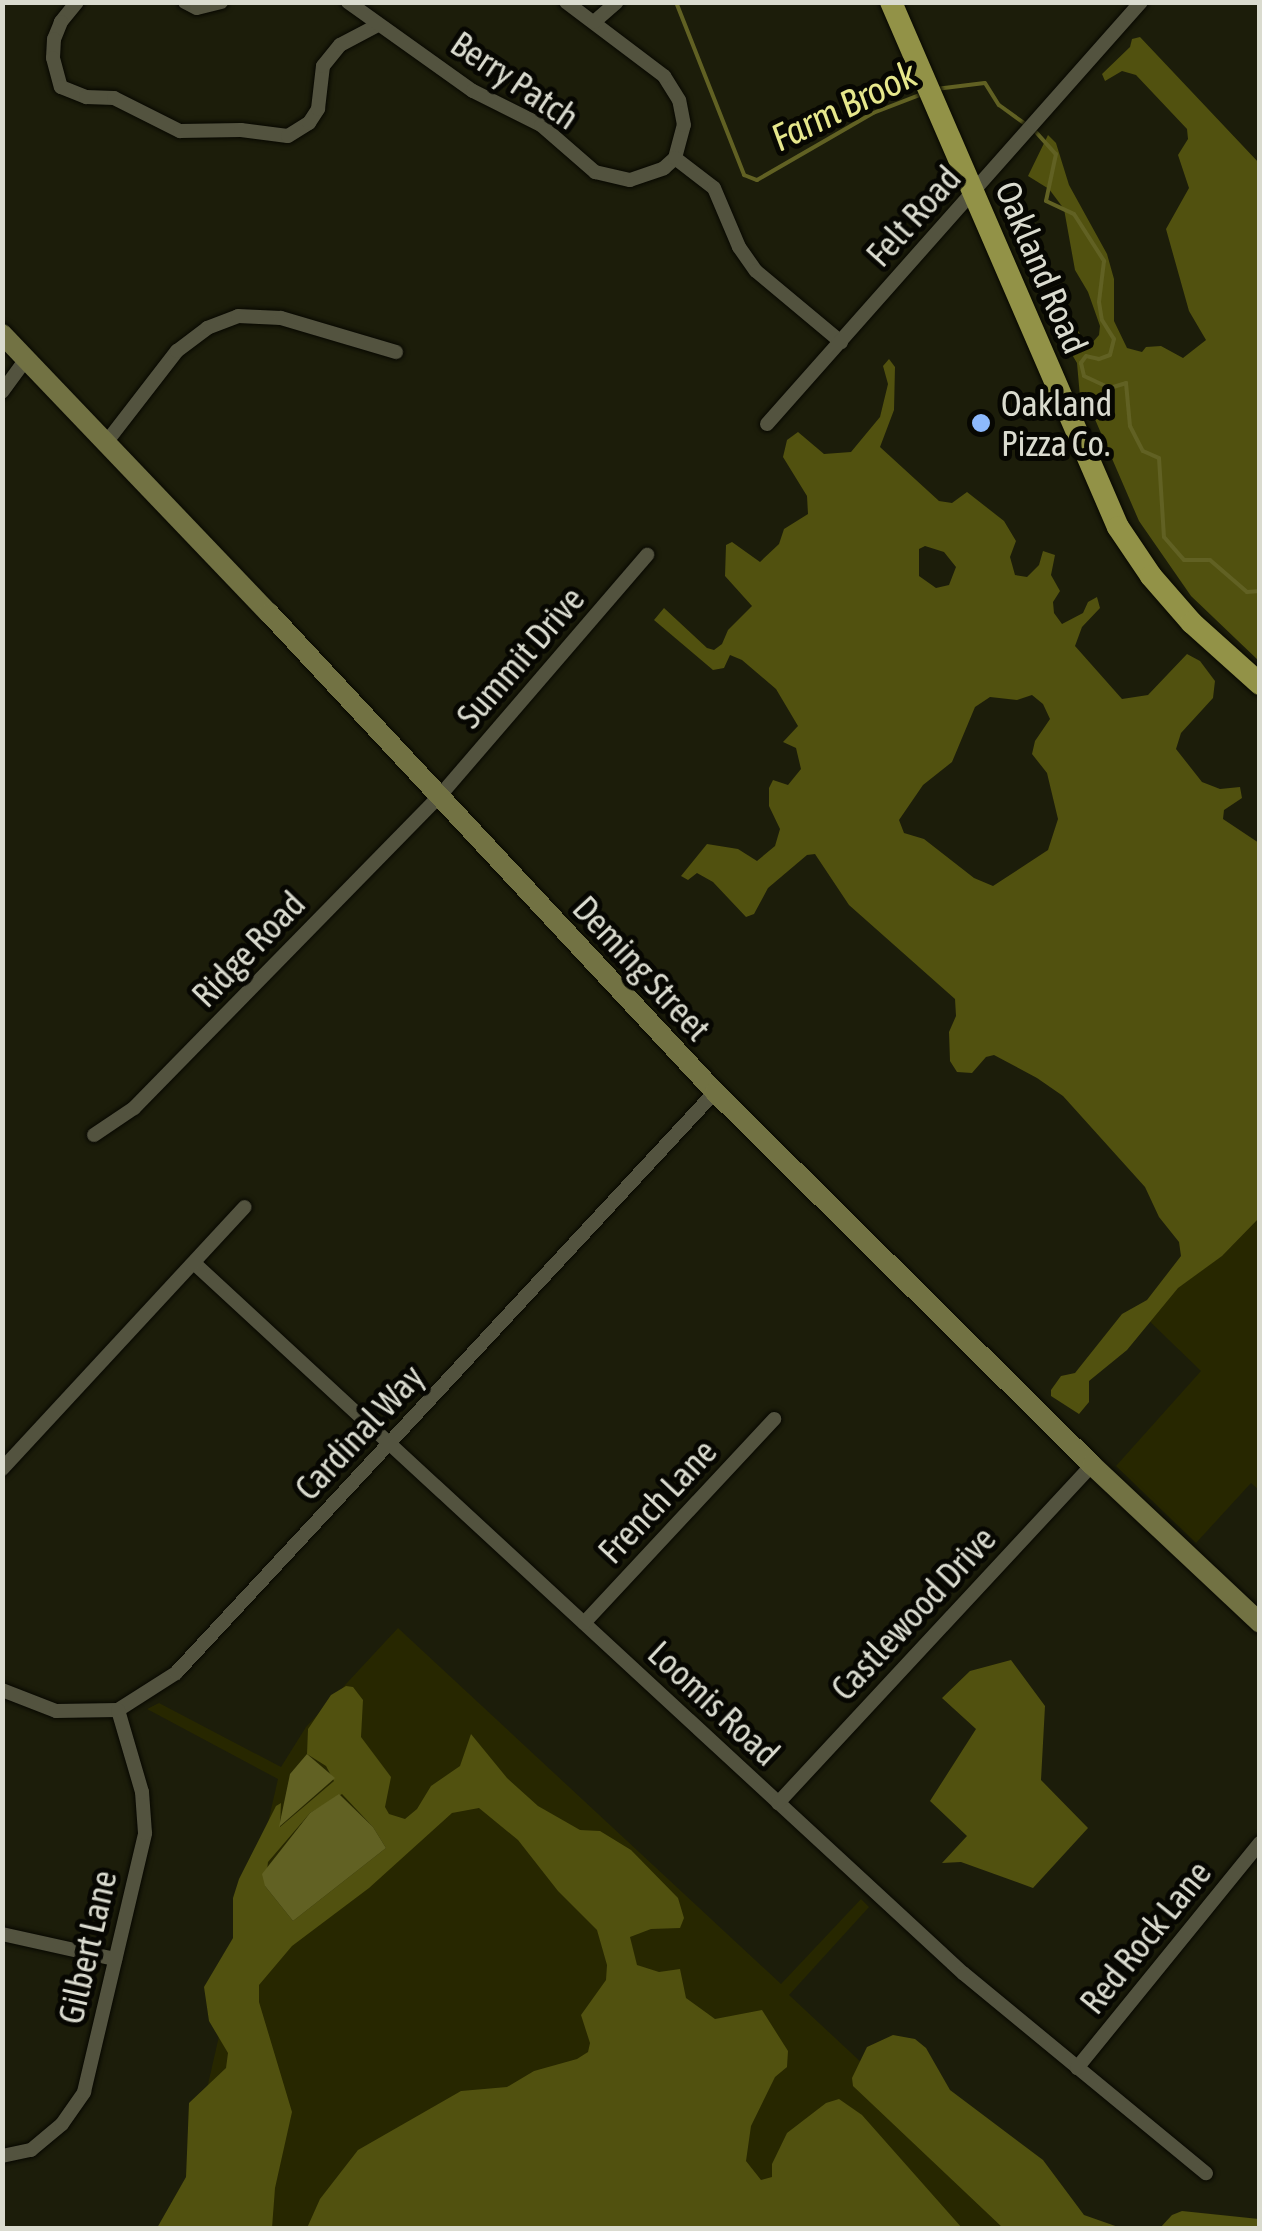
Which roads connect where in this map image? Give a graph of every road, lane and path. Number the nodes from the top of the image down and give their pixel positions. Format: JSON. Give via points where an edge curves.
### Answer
{"nodes":[{"id":1,"x":77,"y":2,"type":"edge"},
{"id":2,"x":186,"y":2,"type":"edge"},
{"id":3,"x":222,"y":2,"type":"edge"},
{"id":4,"x":348,"y":2,"type":"edge"},
{"id":5,"x":566,"y":2,"type":"edge"},
{"id":6,"x":616,"y":2,"type":"edge"},
{"id":7,"x":891,"y":2,"type":"edge"},
{"id":8,"x":1142,"y":2,"type":"edge"},
{"id":9,"x":594,"y":22,"type":"junction"},
{"id":10,"x":376,"y":26,"type":"junction"},
{"id":11,"x":675,"y":158,"type":"junction"},
{"id":12,"x":972,"y":194,"type":"junction"},
{"id":13,"x":2,"y":334,"type":"edge"},
{"id":14,"x":842,"y":342,"type":"junction"},
{"id":15,"x":396,"y":352,"type":"dead end"},
{"id":16,"x":24,"y":362,"type":"junction"},
{"id":17,"x":2,"y":392,"type":"edge"},
{"id":18,"x":766,"y":424,"type":"dead end"},
{"id":19,"x":105,"y":444,"type":"junction"},
{"id":20,"x":647,"y":555,"type":"dead end"},
{"id":21,"x":1260,"y":684,"type":"edge"},
{"id":22,"x":438,"y":798,"type":"junction"},
{"id":23,"x":714,"y":1092,"type":"junction"},
{"id":24,"x":94,"y":1135,"type":"dead end"},
{"id":25,"x":245,"y":1207,"type":"dead end"},
{"id":26,"x":194,"y":1263,"type":"junction"},
{"id":27,"x":774,"y":1419,"type":"dead end"},
{"id":28,"x":391,"y":1442,"type":"junction"},
{"id":29,"x":1092,"y":1464,"type":"junction"},
{"id":30,"x":2,"y":1469,"type":"edge"},
{"id":31,"x":1260,"y":1622,"type":"edge"},
{"id":32,"x":584,"y":1623,"type":"junction"},
{"id":33,"x":2,"y":1690,"type":"edge"},
{"id":34,"x":118,"y":1710,"type":"junction"},
{"id":35,"x":778,"y":1803,"type":"junction"},
{"id":36,"x":1260,"y":1843,"type":"edge"},
{"id":37,"x":2,"y":1934,"type":"edge"},
{"id":38,"x":115,"y":1959,"type":"junction"},
{"id":39,"x":1078,"y":2068,"type":"junction"},
{"id":40,"x":2,"y":2156,"type":"edge"},
{"id":41,"x":1206,"y":2173,"type":"dead end"}],
"edges":[{"from":1,"to":10,"type":"street","via":[[54,39],[60,87],[114,98],[180,131],[288,136],[318,108],[323,66],[340,45]]},
{"from":2,"to":3,"type":"street","via":[[196,8]]},
{"from":4,"to":10,"type":"street","name":"Berry Patch"},
{"from":5,"to":9,"type":"street"},
{"from":6,"to":9,"type":"street"},
{"from":7,"to":12,"type":"main road","name":"Oakland Road"},
{"from":8,"to":12,"type":"street","name":"Felt Road"},
{"from":9,"to":11,"type":"street","via":[[664,76],[679,100],[684,125]]},
{"from":10,"to":11,"type":"street","name":"Berry Patch","via":[[474,91],[541,125],[595,172],[630,180]]},
{"from":11,"to":14,"type":"street","via":[[714,188],[756,271]]},
{"from":12,"to":14,"type":"street","name":"Felt Road"},
{"from":12,"to":21,"type":"main road","name":"Oakland Road","via":[[1118,527],[1192,623]]},
{"from":13,"to":16,"type":"street","name":"Deming Street"},
{"from":14,"to":18,"type":"street","name":"Felt Road"},
{"from":15,"to":19,"type":"street","via":[[281,318],[238,316],[206,328],[177,351]]},
{"from":16,"to":17,"type":"street"},
{"from":16,"to":19,"type":"street","name":"Deming Street"},
{"from":19,"to":22,"type":"street","name":"Deming Street"},
{"from":20,"to":22,"type":"street","name":"Summit Drive"},
{"from":22,"to":23,"type":"street","name":"Deming Street"},
{"from":22,"to":24,"type":"street","name":"Ridge Road","via":[[134,1108]]},
{"from":23,"to":28,"type":"street","name":"Cardinal Way"},
{"from":23,"to":29,"type":"street","name":"Deming Street"},
{"from":25,"to":26,"type":"street"},
{"from":26,"to":28,"type":"street","name":"Loomis Road"},
{"from":26,"to":30,"type":"street"},
{"from":27,"to":32,"type":"street","name":"French Lane"},
{"from":28,"to":32,"type":"street","name":"Loomis Road"},
{"from":28,"to":34,"type":"street","name":"Cardinal Way","via":[[176,1673]]},
{"from":29,"to":31,"type":"street","name":"Deming Street"},
{"from":29,"to":35,"type":"street","name":"Castlewood Drive"},
{"from":32,"to":35,"type":"street","name":"Loomis Road"},
{"from":33,"to":34,"type":"street","via":[[56,1710]]},
{"from":34,"to":38,"type":"street","name":"Gilbert Lane","via":[[142,1792],[145,1833]]},
{"from":35,"to":39,"type":"street","name":"Loomis Road","via":[[963,1974]]},
{"from":36,"to":39,"type":"street","name":"Red Rock Lane"},
{"from":37,"to":38,"type":"street"},
{"from":38,"to":40,"type":"street","name":"Gilbert Lane","via":[[84,2092],[62,2124],[31,2150]]},
{"from":39,"to":41,"type":"street","name":"Loomis Road"}]}
